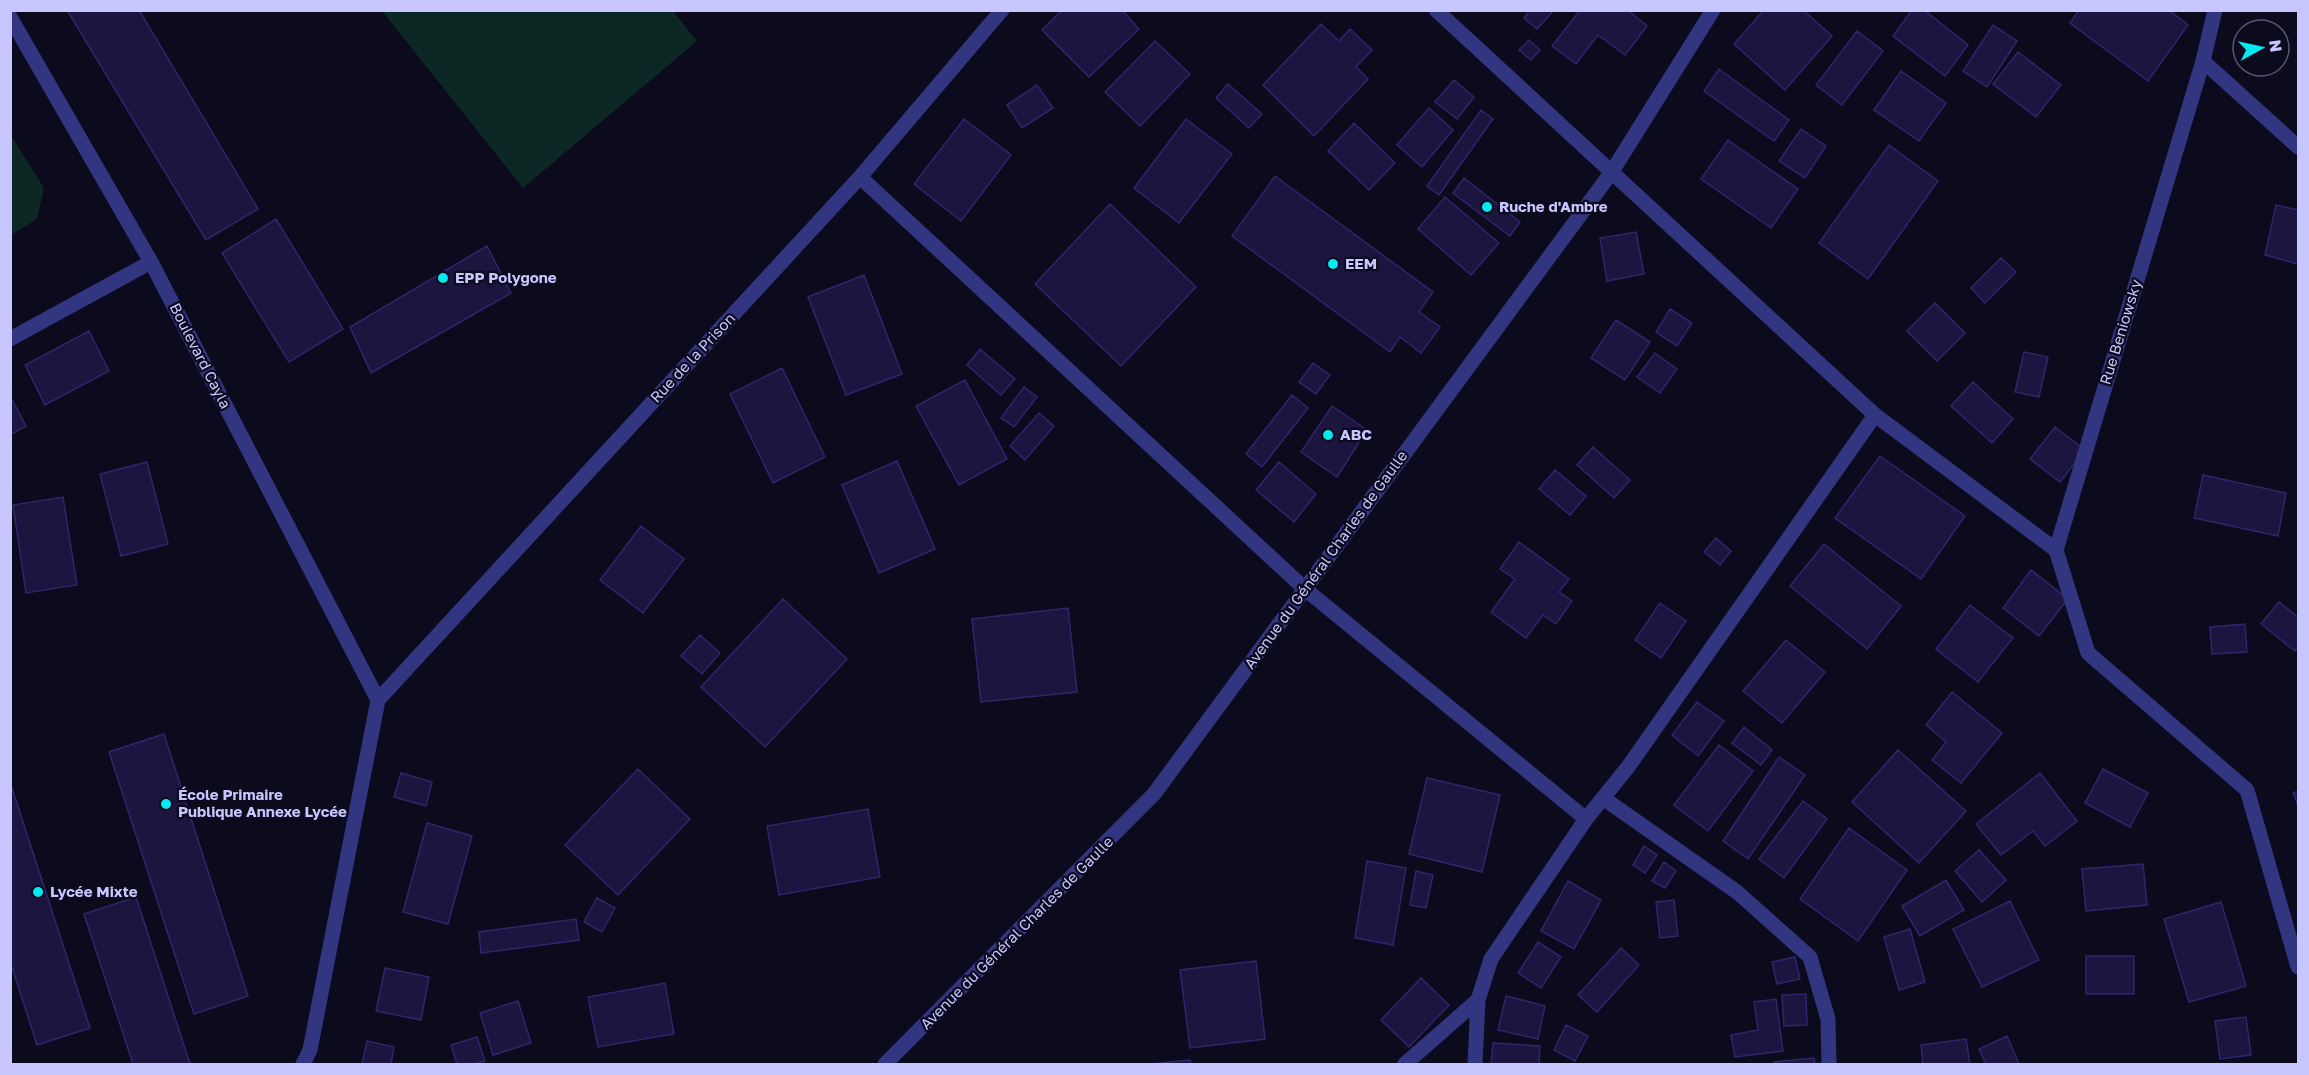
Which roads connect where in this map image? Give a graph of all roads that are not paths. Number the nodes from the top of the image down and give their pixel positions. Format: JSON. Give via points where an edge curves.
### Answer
{"nodes":[{"id":1,"x":1002,"y":10,"type":"edge"},
{"id":2,"x":1436,"y":10,"type":"edge"},
{"id":3,"x":1713,"y":10,"type":"edge"},
{"id":4,"x":2214,"y":11,"type":"edge"},
{"id":5,"x":10,"y":17,"type":"edge"},
{"id":6,"x":2203,"y":61,"type":"junction"},
{"id":7,"x":2298,"y":147,"type":"edge"},
{"id":8,"x":1611,"y":173,"type":"junction"},
{"id":9,"x":860,"y":177,"type":"junction"},
{"id":10,"x":151,"y":262,"type":"junction"},
{"id":11,"x":10,"y":339,"type":"edge"},
{"id":12,"x":1875,"y":415,"type":"junction"},
{"id":13,"x":2056,"y":550,"type":"junction"},
{"id":14,"x":1305,"y":589,"type":"junction"},
{"id":15,"x":378,"y":700,"type":"junction"},
{"id":16,"x":1603,"y":798,"type":"junction"},
{"id":17,"x":1586,"y":819,"type":"junction"},
{"id":18,"x":2298,"y":967,"type":"edge"},
{"id":19,"x":1478,"y":1000,"type":"junction"},
{"id":20,"x":303,"y":1065,"type":"edge"},
{"id":21,"x":885,"y":1065,"type":"edge"},
{"id":22,"x":1405,"y":1065,"type":"edge"},
{"id":23,"x":1475,"y":1065,"type":"edge"},
{"id":24,"x":1829,"y":1065,"type":"edge"}],
"edges":[{"from":1,"to":9,"type":"street","name":"Rue de la Prison"},
{"from":2,"to":8,"type":"street"},
{"from":3,"to":8,"type":"street","name":"Avenue du Général Charles de Gaulle"},
{"from":4,"to":6,"type":"street","name":"Rue Beniowsky"},
{"from":5,"to":10,"type":"street","name":"Boulevard Cayla"},
{"from":6,"to":7,"type":"street"},
{"from":6,"to":13,"type":"street","name":"Rue Beniowsky"},
{"from":8,"to":12,"type":"street"},
{"from":8,"to":14,"type":"street","name":"Avenue du Général Charles de Gaulle"},
{"from":9,"to":14,"type":"street"},
{"from":9,"to":15,"type":"street","name":"Rue de la Prison"},
{"from":10,"to":11,"type":"street"},
{"from":10,"to":15,"type":"street","name":"Boulevard Cayla"},
{"from":12,"to":13,"type":"street"},
{"from":12,"to":16,"type":"street"},
{"from":13,"to":18,"type":"street","via":[[2088,653],[2247,790]]},
{"from":14,"to":17,"type":"street"},
{"from":14,"to":21,"type":"street","name":"Avenue du Général Charles de Gaulle","via":[[1154,794]]},
{"from":15,"to":20,"type":"street","via":[[310,1050]]},
{"from":16,"to":17,"type":"street"},
{"from":16,"to":24,"type":"street","via":[[1737,892],[1810,957],[1828,1018]]},
{"from":17,"to":19,"type":"street","via":[[1491,959]]},
{"from":19,"to":22,"type":"street"},
{"from":19,"to":23,"type":"street"}]}
